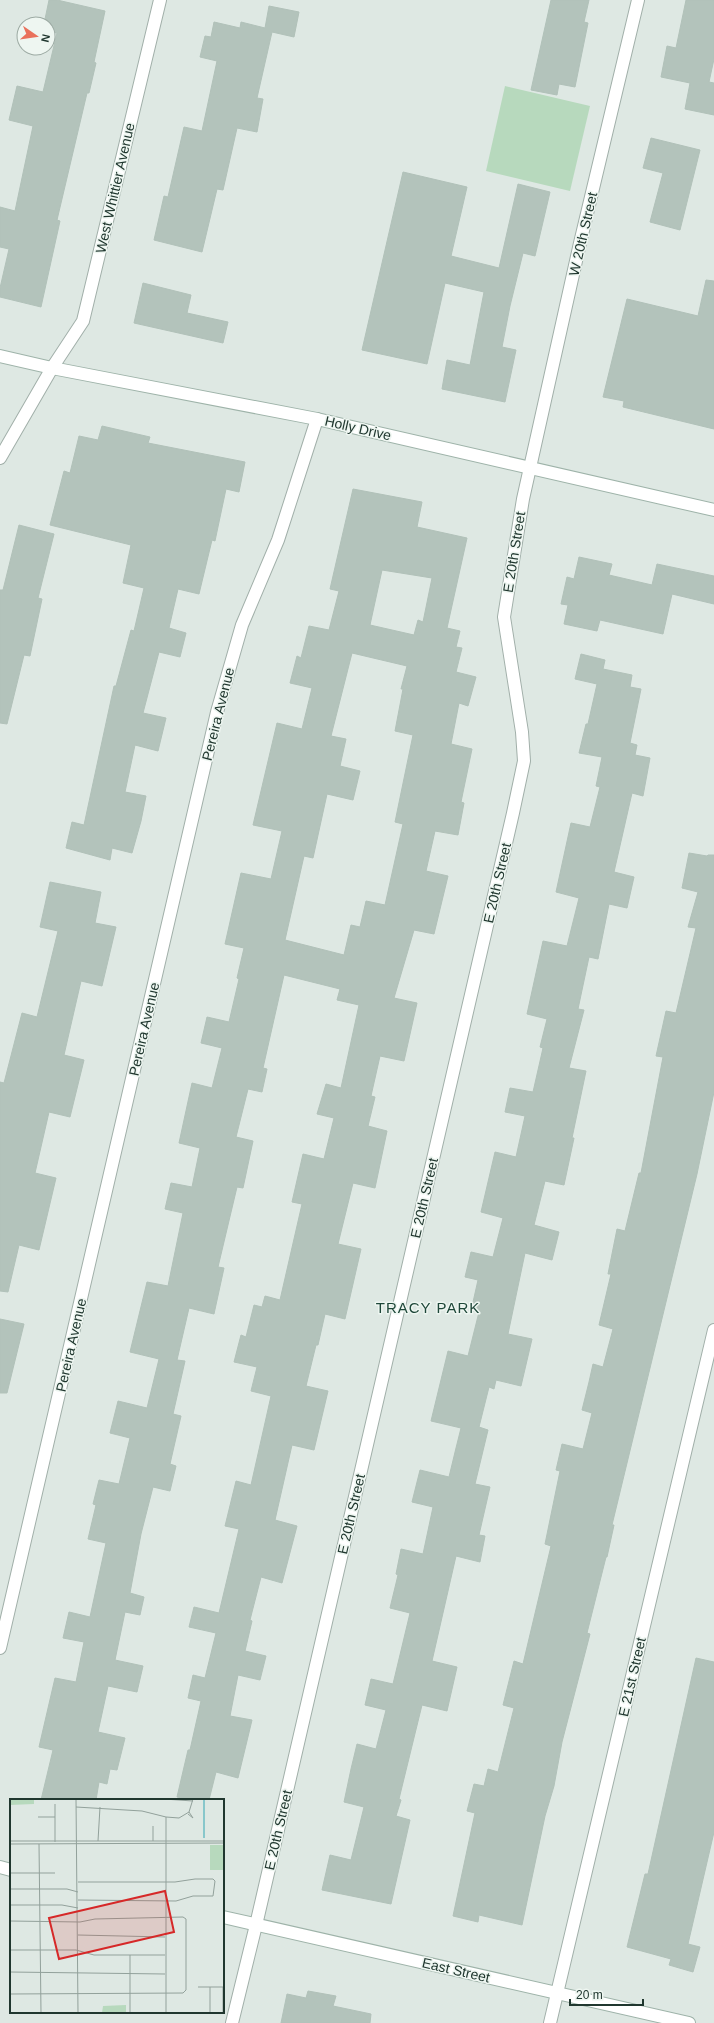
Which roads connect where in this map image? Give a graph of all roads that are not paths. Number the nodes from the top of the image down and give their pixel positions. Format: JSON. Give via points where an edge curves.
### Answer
{"nodes":[{"id":1,"x":160,"y":0,"type":"edge"},
{"id":2,"x":638,"y":0,"type":"edge"},
{"id":3,"x":0,"y":356,"type":"edge"},
{"id":4,"x":52,"y":368,"type":"junction"},
{"id":5,"x":317,"y":419,"type":"junction"},
{"id":6,"x":0,"y":458,"type":"edge"},
{"id":7,"x":530,"y":468,"type":"junction"},
{"id":8,"x":714,"y":510,"type":"edge"},
{"id":9,"x":714,"y":1330,"type":"edge"},
{"id":10,"x":0,"y":1648,"type":"edge"},
{"id":11,"x":0,"y":1867,"type":"edge"},
{"id":12,"x":10,"y":1870,"type":"edge"},
{"id":13,"x":224,"y":1917,"type":"edge"},
{"id":14,"x":256,"y":1925,"type":"junction"},
{"id":15,"x":557,"y":1993,"type":"junction"},
{"id":16,"x":232,"y":2023,"type":"edge"},
{"id":17,"x":550,"y":2023,"type":"edge"},
{"id":18,"x":689,"y":2023,"type":"edge"}],
"edges":[{"from":1,"to":4,"type":"street","name":"West Whittier Avenue","via":[[84,321]]},
{"from":2,"to":7,"type":"street","name":"W 20th Street"},
{"from":3,"to":4,"type":"street","name":"Holly Drive"},
{"from":4,"to":5,"type":"street","name":"Holly Drive"},
{"from":4,"to":6,"type":"street","name":"West Whittier Avenue"},
{"from":5,"to":7,"type":"street","name":"Holly Drive"},
{"from":5,"to":10,"type":"street","name":"Pereira Avenue","via":[[278,540],[242,625],[217,712]]},
{"from":7,"to":8,"type":"street","name":"Holly Drive"},
{"from":7,"to":14,"type":"street","name":"E 20th Street","via":[[504,617],[522,732],[524,761]]},
{"from":9,"to":15,"type":"street","name":"E 21st Street"},
{"from":11,"to":12,"type":"street"},
{"from":13,"to":14,"type":"street","name":"East Street"},
{"from":14,"to":15,"type":"street","name":"East Street"},
{"from":14,"to":16,"type":"street","name":"E 20th Street"},
{"from":15,"to":17,"type":"street","name":"E 21st Street"},
{"from":15,"to":18,"type":"street","name":"East Street"}]}
